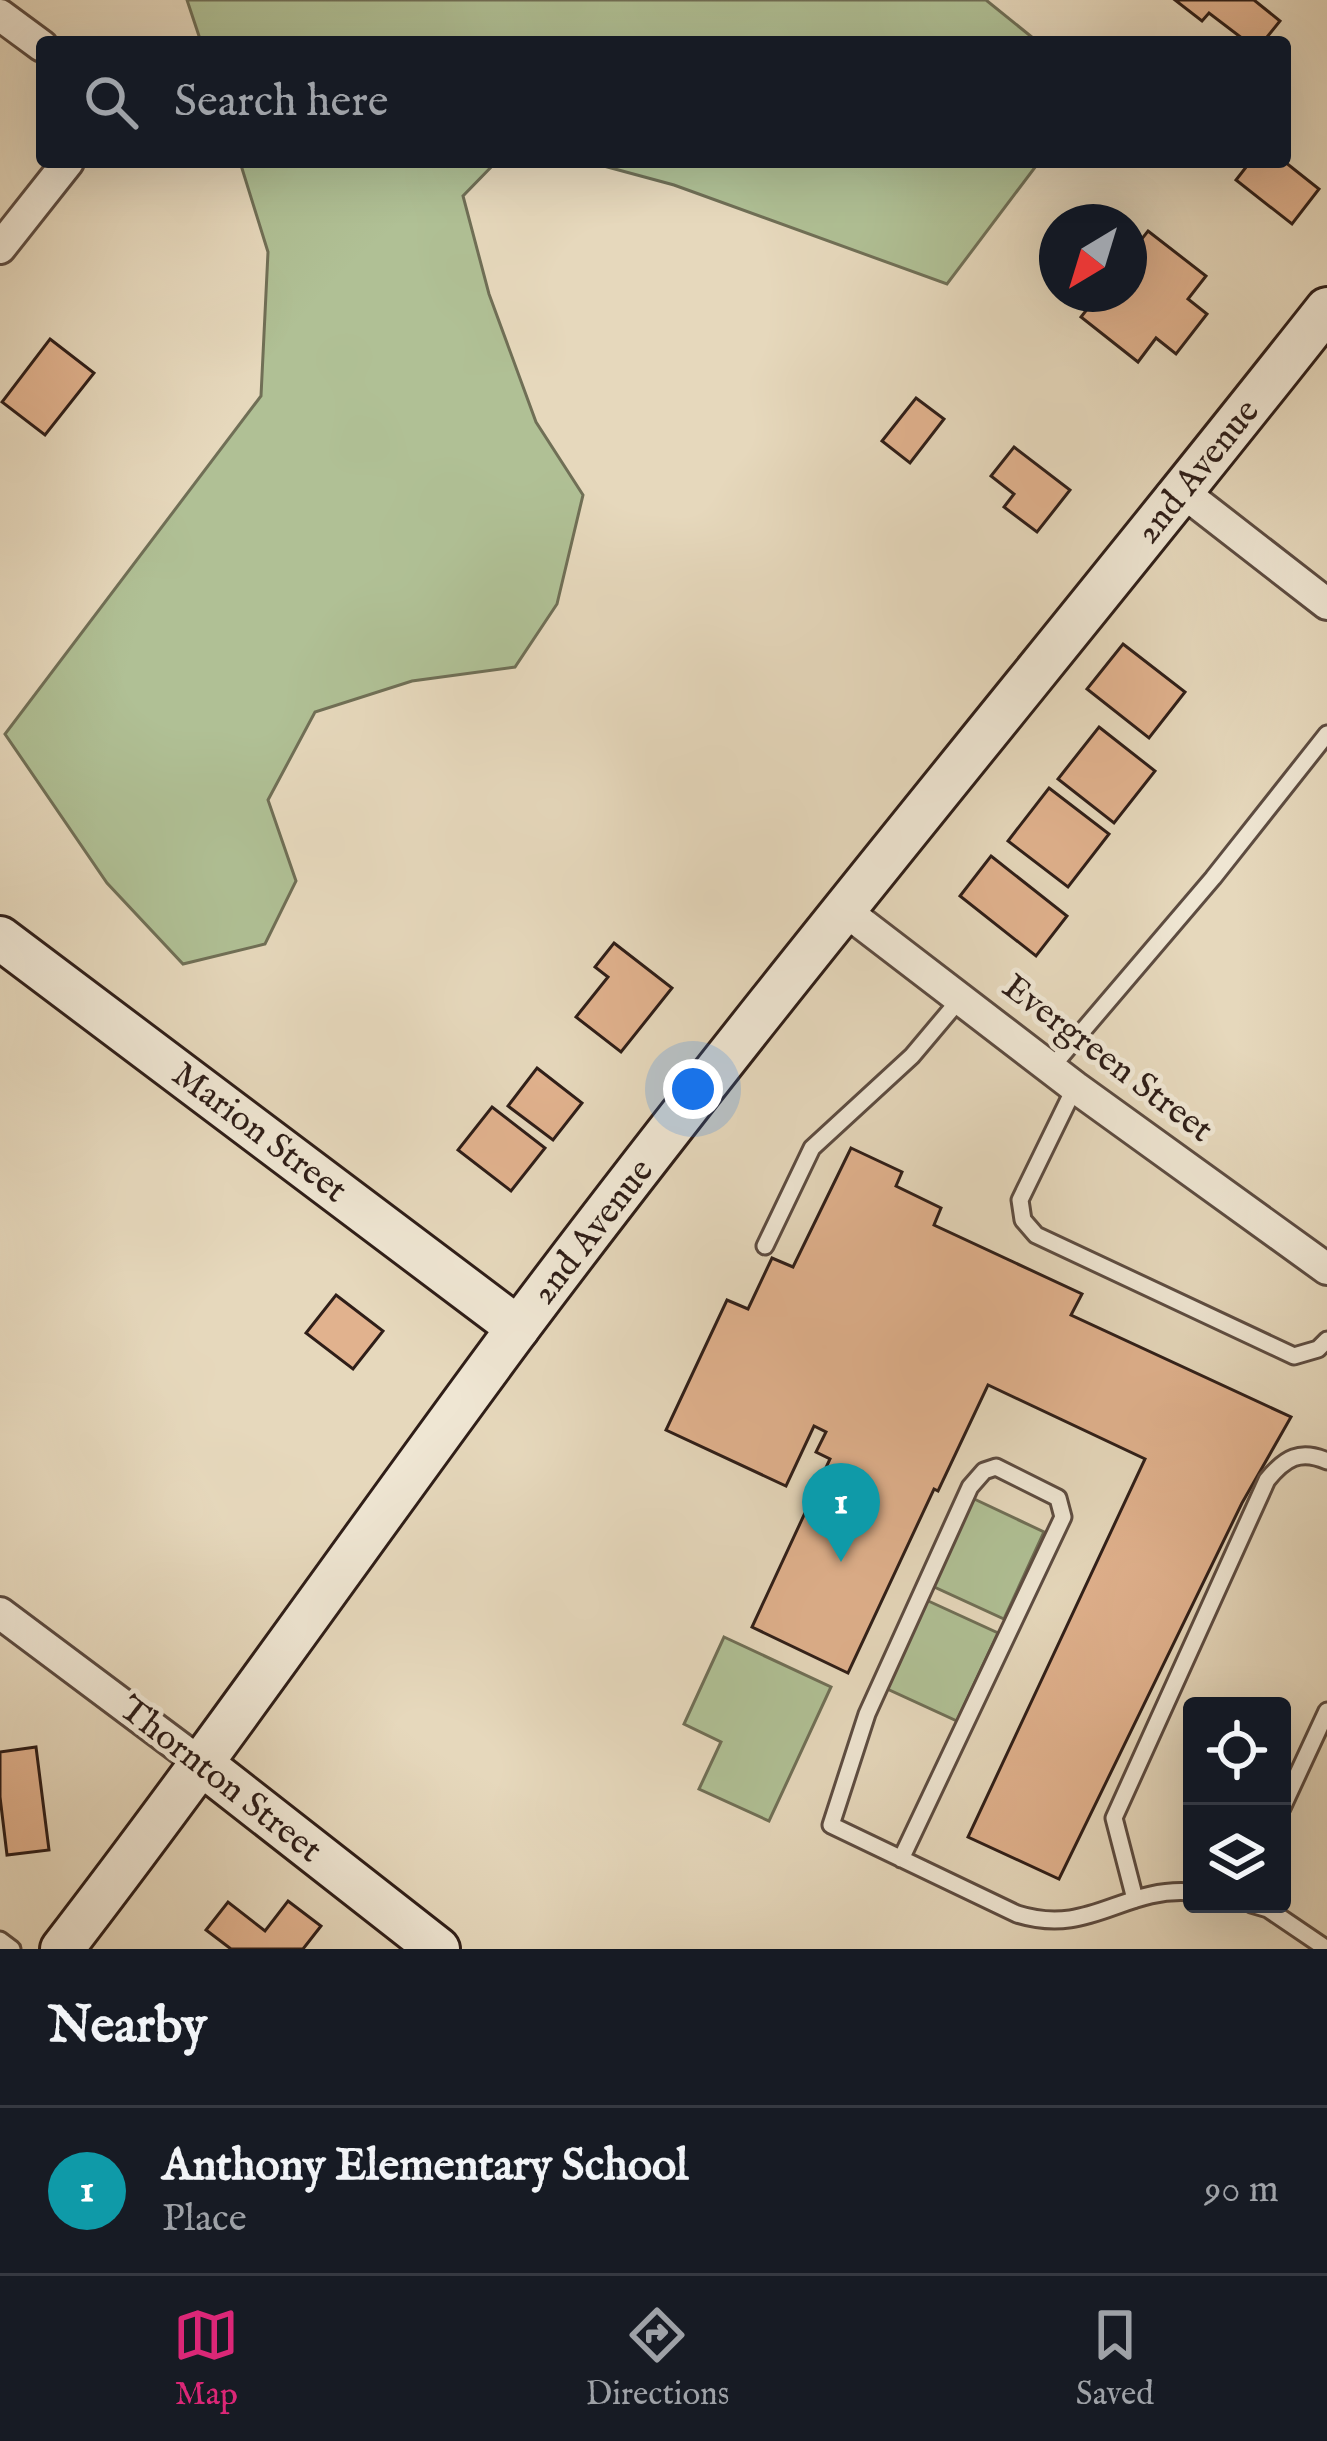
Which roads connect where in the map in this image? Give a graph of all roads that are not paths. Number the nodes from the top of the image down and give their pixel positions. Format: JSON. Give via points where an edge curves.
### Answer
{"nodes":[{"id":1,"x":0,"y":15,"type":"edge"},
{"id":2,"x":36,"y":42,"type":"edge"},
{"id":3,"x":63,"y":168,"type":"edge"},
{"id":4,"x":0,"y":248,"type":"edge"},
{"id":5,"x":1327,"y":309,"type":"edge"},
{"id":6,"x":1183,"y":492,"type":"junction"},
{"id":7,"x":1327,"y":604,"type":"edge"},
{"id":8,"x":1327,"y":734,"type":"edge"},
{"id":9,"x":843,"y":909,"type":"junction"},
{"id":10,"x":0,"y":938,"type":"edge"},
{"id":11,"x":960,"y":999,"type":"junction"},
{"id":12,"x":1063,"y":1077,"type":"junction"},
{"id":13,"x":765,"y":1246,"type":"dead end"},
{"id":14,"x":1327,"y":1269,"type":"edge"},
{"id":15,"x":518,"y":1328,"type":"junction"},
{"id":16,"x":1327,"y":1340,"type":"edge"},
{"id":17,"x":1327,"y":1461,"type":"edge"},
{"id":18,"x":0,"y":1613,"type":"edge"},
{"id":19,"x":1327,"y":1711,"type":"edge"},
{"id":20,"x":203,"y":1765,"type":"junction"},
{"id":21,"x":1283,"y":1805,"type":"edge"},
{"id":22,"x":902,"y":1859,"type":"junction"},
{"id":23,"x":1183,"y":1893,"type":"edge"},
{"id":24,"x":1135,"y":1899,"type":"junction"},
{"id":25,"x":1273,"y":1913,"type":"edge"},
{"id":26,"x":0,"y":1940,"type":"edge"},
{"id":27,"x":12,"y":1949,"type":"edge"},
{"id":28,"x":62,"y":1949,"type":"edge"},
{"id":29,"x":438,"y":1949,"type":"edge"},
{"id":30,"x":1327,"y":1949,"type":"edge"}],
"edges":[{"from":1,"to":2,"type":"street"},
{"from":3,"to":4,"type":"street"},
{"from":5,"to":6,"type":"street","name":"2nd Avenue"},
{"from":6,"to":7,"type":"street"},
{"from":6,"to":9,"type":"street","name":"2nd Avenue"},
{"from":8,"to":12,"type":"lane"},
{"from":9,"to":11,"type":"street","name":"Evergreen Street"},
{"from":9,"to":15,"type":"street","name":"2nd Avenue"},
{"from":10,"to":15,"type":"street","name":"Marion Street"},
{"from":11,"to":12,"type":"street","name":"Evergreen Street"},
{"from":11,"to":13,"type":"lane","via":[[912,1056],[812,1148]]},
{"from":12,"to":14,"type":"street","name":"Evergreen Street"},
{"from":12,"to":16,"type":"lane","via":[[1020,1200],[1036,1235],[1294,1356]]},
{"from":15,"to":20,"type":"street","name":"2nd Avenue"},
{"from":17,"to":24,"type":"lane","via":[[1310,1453],[1283,1460],[1267,1480],[1114,1818]]},
{"from":18,"to":20,"type":"street","name":"Thornton Street"},
{"from":19,"to":21,"type":"lane"},
{"from":20,"to":28,"type":"street","name":"2nd Avenue"},
{"from":20,"to":29,"type":"street","name":"Thornton Street"},
{"from":22,"to":22,"type":"lane","via":[[831,1825],[867,1714],[970,1487],[996,1468],[1058,1498],[1063,1517]]},
{"from":22,"to":24,"type":"lane","via":[[1036,1920],[1060,1923]]},
{"from":23,"to":24,"type":"lane"},
{"from":25,"to":30,"type":"lane"},
{"from":26,"to":27,"type":"lane"}]}
